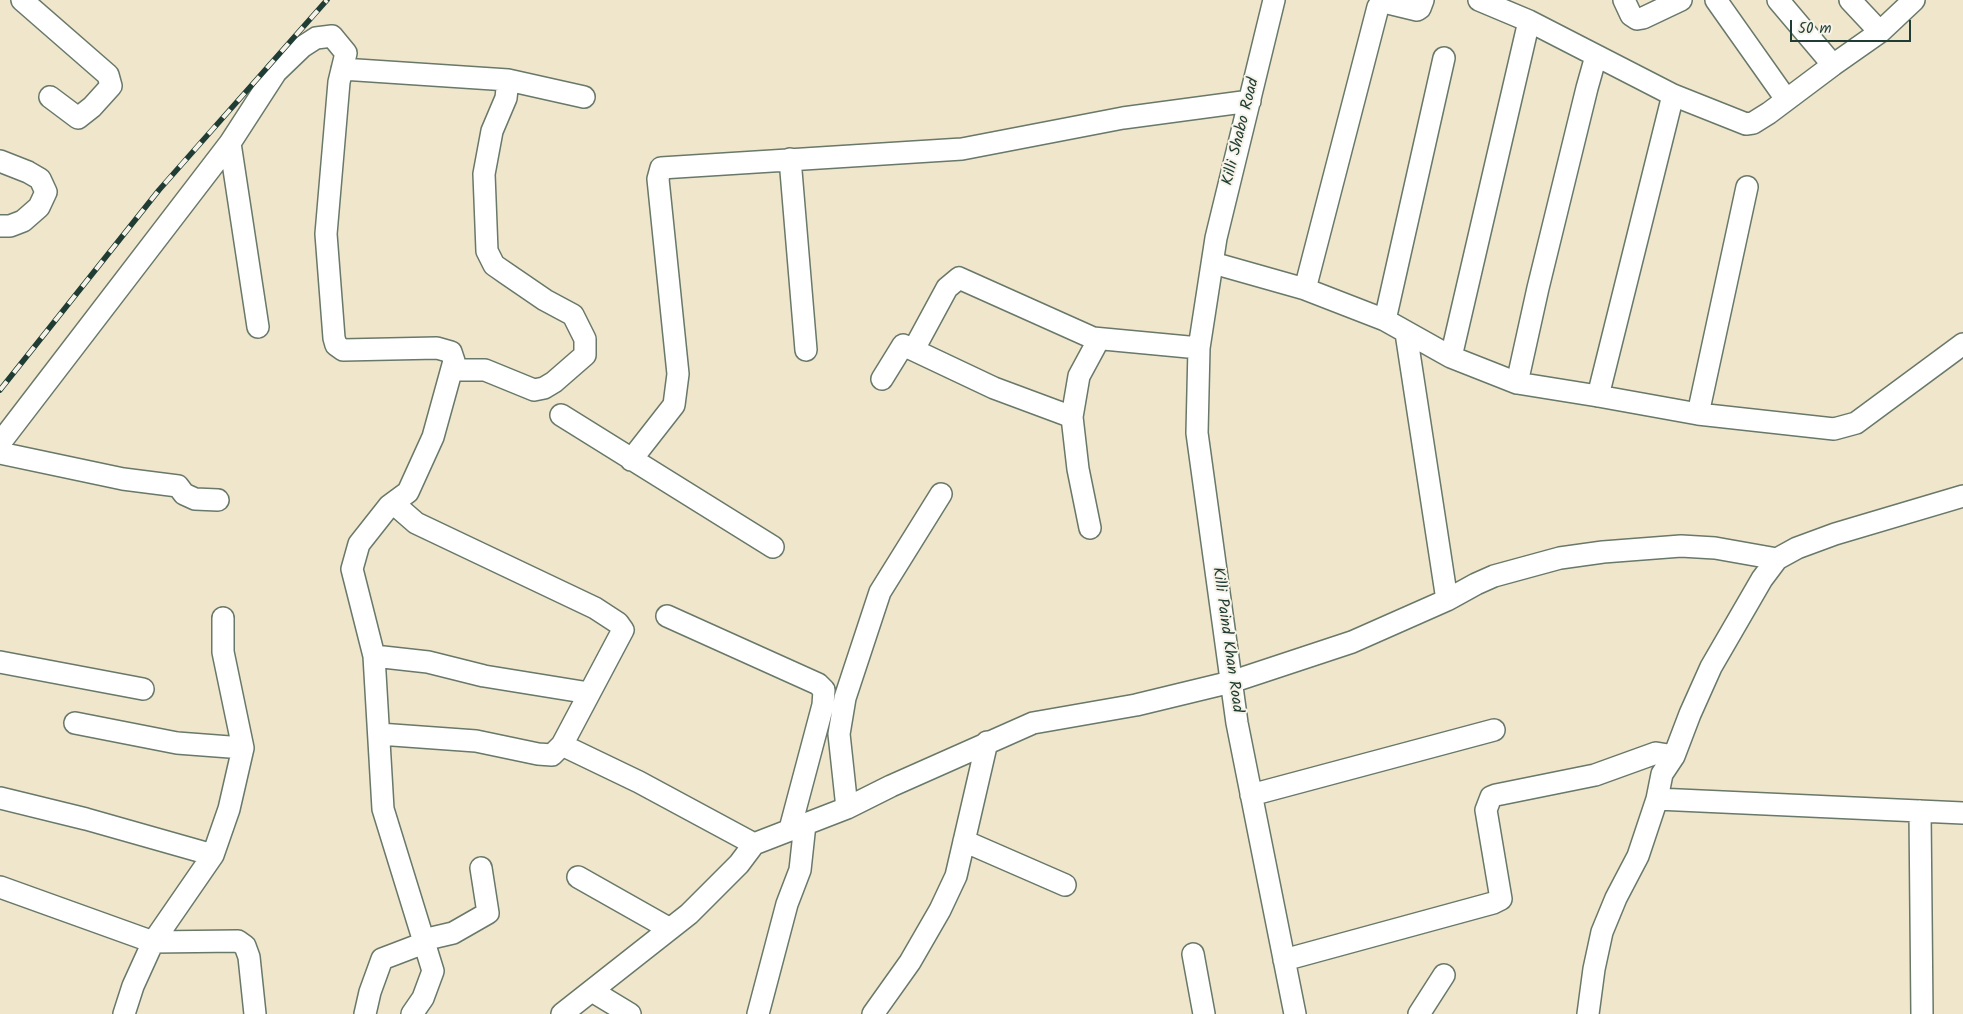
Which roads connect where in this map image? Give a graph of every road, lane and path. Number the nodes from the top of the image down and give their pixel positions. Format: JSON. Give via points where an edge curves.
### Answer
{"nodes":[{"id":1,"x":22,"y":0,"type":"edge"},
{"id":2,"x":1274,"y":0,"type":"edge"},
{"id":3,"x":1423,"y":0,"type":"edge"},
{"id":4,"x":1479,"y":0,"type":"edge"},
{"id":5,"x":1624,"y":0,"type":"edge"},
{"id":6,"x":1681,"y":0,"type":"edge"},
{"id":7,"x":1716,"y":0,"type":"edge"},
{"id":8,"x":1778,"y":0,"type":"edge"},
{"id":9,"x":1850,"y":0,"type":"edge"},
{"id":10,"x":1914,"y":0,"type":"edge"},
{"id":11,"x":1529,"y":21,"type":"junction"},
{"id":12,"x":1880,"y":32,"type":"junction"},
{"id":13,"x":1596,"y":56,"type":"junction"},
{"id":14,"x":1444,"y":58,"type":"dead end"},
{"id":15,"x":1833,"y":65,"type":"junction"},
{"id":16,"x":342,"y":69,"type":"junction"},
{"id":17,"x":508,"y":80,"type":"junction"},
{"id":18,"x":1673,"y":95,"type":"junction"},
{"id":19,"x":50,"y":97,"type":"dead end"},
{"id":20,"x":584,"y":97,"type":"dead end"},
{"id":21,"x":1786,"y":99,"type":"junction"},
{"id":22,"x":1250,"y":101,"type":"junction"},
{"id":23,"x":230,"y":143,"type":"junction"},
{"id":24,"x":790,"y":159,"type":"junction"},
{"id":25,"x":0,"y":161,"type":"edge"},
{"id":26,"x":1747,"y":187,"type":"dead end"},
{"id":27,"x":0,"y":226,"type":"edge"},
{"id":28,"x":1212,"y":263,"type":"junction"},
{"id":29,"x":1306,"y":290,"type":"junction"},
{"id":30,"x":1385,"y":320,"type":"junction"},
{"id":31,"x":258,"y":327,"type":"dead end"},
{"id":32,"x":1406,"y":333,"type":"junction"},
{"id":33,"x":1099,"y":339,"type":"junction"},
{"id":34,"x":1963,"y":344,"type":"edge"},
{"id":35,"x":1199,"y":348,"type":"junction"},
{"id":36,"x":914,"y":349,"type":"junction"},
{"id":37,"x":806,"y":350,"type":"dead end"},
{"id":38,"x":1451,"y":356,"type":"junction"},
{"id":39,"x":452,"y":370,"type":"junction"},
{"id":40,"x":882,"y":378,"type":"dead end"},
{"id":41,"x":1517,"y":383,"type":"junction"},
{"id":42,"x":1598,"y":396,"type":"junction"},
{"id":43,"x":561,"y":414,"type":"dead end"},
{"id":44,"x":1698,"y":414,"type":"junction"},
{"id":45,"x":1072,"y":417,"type":"junction"},
{"id":46,"x":0,"y":443,"type":"edge"},
{"id":47,"x":0,"y":453,"type":"edge"},
{"id":48,"x":632,"y":460,"type":"junction"},
{"id":49,"x":941,"y":494,"type":"dead end"},
{"id":50,"x":1963,"y":496,"type":"edge"},
{"id":51,"x":218,"y":500,"type":"dead end"},
{"id":52,"x":393,"y":503,"type":"junction"},
{"id":53,"x":1090,"y":528,"type":"dead end"},
{"id":54,"x":773,"y":547,"type":"dead end"},
{"id":55,"x":1777,"y":559,"type":"junction"},
{"id":56,"x":1447,"y":600,"type":"junction"},
{"id":57,"x":667,"y":616,"type":"dead end"},
{"id":58,"x":223,"y":618,"type":"dead end"},
{"id":59,"x":374,"y":656,"type":"junction"},
{"id":60,"x":0,"y":662,"type":"edge"},
{"id":61,"x":1231,"y":682,"type":"junction"},
{"id":62,"x":143,"y":689,"type":"dead end"},
{"id":63,"x":589,"y":694,"type":"junction"},
{"id":64,"x":74,"y":724,"type":"dead end"},
{"id":65,"x":1494,"y":730,"type":"dead end"},
{"id":66,"x":379,"y":734,"type":"junction"},
{"id":67,"x":987,"y":742,"type":"junction"},
{"id":68,"x":562,"y":745,"type":"junction"},
{"id":69,"x":243,"y":748,"type":"junction"},
{"id":70,"x":1674,"y":756,"type":"junction"},
{"id":71,"x":1251,"y":795,"type":"junction"},
{"id":72,"x":0,"y":798,"type":"edge"},
{"id":73,"x":1656,"y":799,"type":"junction"},
{"id":74,"x":847,"y":808,"type":"junction"},
{"id":75,"x":1920,"y":811,"type":"junction"},
{"id":76,"x":1963,"y":813,"type":"edge"},
{"id":77,"x":797,"y":826,"type":"junction"},
{"id":78,"x":964,"y":841,"type":"junction"},
{"id":79,"x":754,"y":844,"type":"junction"},
{"id":80,"x":213,"y":856,"type":"junction"},
{"id":81,"x":481,"y":868,"type":"dead end"},
{"id":82,"x":578,"y":877,"type":"dead end"},
{"id":83,"x":1065,"y":885,"type":"dead end"},
{"id":84,"x":0,"y":886,"type":"edge"},
{"id":85,"x":670,"y":929,"type":"junction"},
{"id":86,"x":153,"y":942,"type":"junction"},
{"id":87,"x":424,"y":942,"type":"junction"},
{"id":88,"x":1193,"y":954,"type":"dead end"},
{"id":89,"x":1284,"y":960,"type":"junction"},
{"id":90,"x":1444,"y":975,"type":"dead end"},
{"id":91,"x":592,"y":991,"type":"junction"},
{"id":92,"x":124,"y":1014,"type":"edge"},
{"id":93,"x":255,"y":1014,"type":"edge"},
{"id":94,"x":365,"y":1014,"type":"edge"},
{"id":95,"x":412,"y":1014,"type":"edge"},
{"id":96,"x":562,"y":1014,"type":"edge"},
{"id":97,"x":630,"y":1014,"type":"edge"},
{"id":98,"x":758,"y":1014,"type":"edge"},
{"id":99,"x":873,"y":1014,"type":"edge"},
{"id":100,"x":1204,"y":1014,"type":"edge"},
{"id":101,"x":1295,"y":1014,"type":"edge"},
{"id":102,"x":1419,"y":1014,"type":"edge"},
{"id":103,"x":1588,"y":1014,"type":"edge"},
{"id":104,"x":1922,"y":1014,"type":"edge"}],
"edges":[{"from":1,"to":19,"type":"street","via":[[108,75],[111,86],[78,118]]},
{"from":2,"to":22,"type":"street","name":"Killi Shabo Road"},
{"from":3,"to":29,"type":"street","via":[[1417,10],[1388,3],[1381,3],[1378,7]]},
{"from":4,"to":11,"type":"street"},
{"from":5,"to":6,"type":"street","via":[[1637,19]]},
{"from":7,"to":21,"type":"street"},
{"from":8,"to":15,"type":"street"},
{"from":9,"to":12,"type":"street"},
{"from":10,"to":12,"type":"street"},
{"from":11,"to":13,"type":"street"},
{"from":11,"to":38,"type":"street"},
{"from":12,"to":15,"type":"street"},
{"from":13,"to":18,"type":"street"},
{"from":13,"to":41,"type":"street"},
{"from":14,"to":30,"type":"street"},
{"from":15,"to":21,"type":"street"},
{"from":16,"to":17,"type":"street"},
{"from":16,"to":23,"type":"street","via":[[346,53],[332,36],[316,38],[302,47],[276,72]]},
{"from":16,"to":39,"type":"street","via":[[326,234],[336,345],[344,350],[437,348],[451,352]]},
{"from":17,"to":20,"type":"street"},
{"from":17,"to":39,"type":"street","via":[[506,98],[492,131],[484,174],[487,251],[494,265],[545,300],[574,315],[586,338],[585,355],[554,382],[534,390],[485,370]]},
{"from":18,"to":21,"type":"street","via":[[1746,124],[1753,123]]},
{"from":18,"to":42,"type":"street"},
{"from":22,"to":24,"type":"street","via":[[1123,118],[962,149]]},
{"from":22,"to":28,"type":"street","name":"Killi Shabo Road"},
{"from":23,"to":31,"type":"street"},
{"from":23,"to":46,"type":"street"},
{"from":24,"to":37,"type":"street"},
{"from":24,"to":48,"type":"street","via":[[661,168],[658,180],[678,374],[674,405]]},
{"from":25,"to":27,"type":"street","via":[[40,179],[46,192],[39,207],[23,221]]},
{"from":26,"to":44,"type":"street"},
{"from":28,"to":29,"type":"street"},
{"from":28,"to":35,"type":"street","name":"Killi Paind Khan Road"},
{"from":29,"to":30,"type":"street"},
{"from":30,"to":32,"type":"street"},
{"from":32,"to":38,"type":"street"},
{"from":32,"to":56,"type":"street"},
{"from":33,"to":35,"type":"street"},
{"from":33,"to":36,"type":"street","via":[[959,278],[947,288]]},
{"from":33,"to":45,"type":"street","via":[[1080,376]]},
{"from":34,"to":44,"type":"street","via":[[1856,423],[1834,430]]},
{"from":35,"to":61,"type":"street","name":"Killi Paind Khan Road","via":[[1197,433]]},
{"from":36,"to":40,"type":"street","via":[[903,345]]},
{"from":36,"to":45,"type":"street","via":[[994,388]]},
{"from":38,"to":41,"type":"street"},
{"from":39,"to":52,"type":"street","via":[[433,437],[408,492]]},
{"from":41,"to":42,"type":"street"},
{"from":42,"to":44,"type":"street"},
{"from":43,"to":48,"type":"street"},
{"from":45,"to":53,"type":"street"},
{"from":47,"to":51,"type":"street","via":[[123,479],[178,486],[184,494],[195,499]]},
{"from":48,"to":54,"type":"street"},
{"from":49,"to":74,"type":"street","via":[[880,592],[845,698],[839,734]]},
{"from":50,"to":55,"type":"street","via":[[1835,534]]},
{"from":52,"to":59,"type":"street","via":[[359,544],[352,569]]},
{"from":52,"to":63,"type":"street","via":[[416,523],[595,608],[618,623],[623,630]]},
{"from":55,"to":56,"type":"street","via":[[1715,548],[1681,546],[1603,552],[1560,558],[1494,576]]},
{"from":55,"to":70,"type":"street","via":[[1712,666]]},
{"from":56,"to":61,"type":"street","via":[[1352,642]]},
{"from":57,"to":77,"type":"street","via":[[818,684],[824,690]]},
{"from":58,"to":69,"type":"street","via":[[223,652]]},
{"from":59,"to":63,"type":"street","via":[[428,662],[484,676]]},
{"from":59,"to":66,"type":"street"},
{"from":60,"to":62,"type":"street"},
{"from":61,"to":67,"type":"street","via":[[1136,705],[1033,723]]},
{"from":61,"to":71,"type":"street","name":"Killi Paind Khan Road"},
{"from":63,"to":68,"type":"street"},
{"from":64,"to":69,"type":"street","via":[[177,743]]},
{"from":65,"to":71,"type":"street"},
{"from":66,"to":68,"type":"street","via":[[476,740],[552,755]]},
{"from":66,"to":87,"type":"street","via":[[383,809]]},
{"from":67,"to":74,"type":"street"},
{"from":67,"to":78,"type":"street"},
{"from":68,"to":79,"type":"street"},
{"from":69,"to":80,"type":"street","via":[[229,809]]},
{"from":70,"to":73,"type":"street","via":[[1662,774]]},
{"from":70,"to":89,"type":"street","via":[[1656,754],[1595,775],[1491,797],[1486,810],[1501,899]]},
{"from":71,"to":89,"type":"street","name":"Killi Paind Khan Road"},
{"from":72,"to":80,"type":"street"},
{"from":73,"to":75,"type":"street"},
{"from":73,"to":103,"type":"street","via":[[1638,856],[1602,932]]},
{"from":74,"to":77,"type":"street"},
{"from":75,"to":76,"type":"street"},
{"from":75,"to":104,"type":"street"},
{"from":77,"to":79,"type":"street"},
{"from":77,"to":98,"type":"street","via":[[800,870],[787,904]]},
{"from":78,"to":83,"type":"street"},
{"from":78,"to":99,"type":"street","via":[[956,876],[940,910],[910,962]]},
{"from":79,"to":85,"type":"street","via":[[739,864]]},
{"from":80,"to":86,"type":"street"},
{"from":81,"to":87,"type":"street","via":[[488,912],[453,933]]},
{"from":82,"to":85,"type":"street"},
{"from":84,"to":86,"type":"street"},
{"from":85,"to":91,"type":"street"},
{"from":86,"to":92,"type":"street"},
{"from":86,"to":93,"type":"street","via":[[238,941],[245,946],[249,957]]},
{"from":87,"to":94,"type":"street","via":[[382,959]]},
{"from":87,"to":95,"type":"street","via":[[433,971],[423,998]]},
{"from":88,"to":100,"type":"street"},
{"from":89,"to":101,"type":"street","name":"Killi Paind Khan Road"},
{"from":90,"to":102,"type":"street"},
{"from":91,"to":96,"type":"street"},
{"from":91,"to":97,"type":"street"}]}
